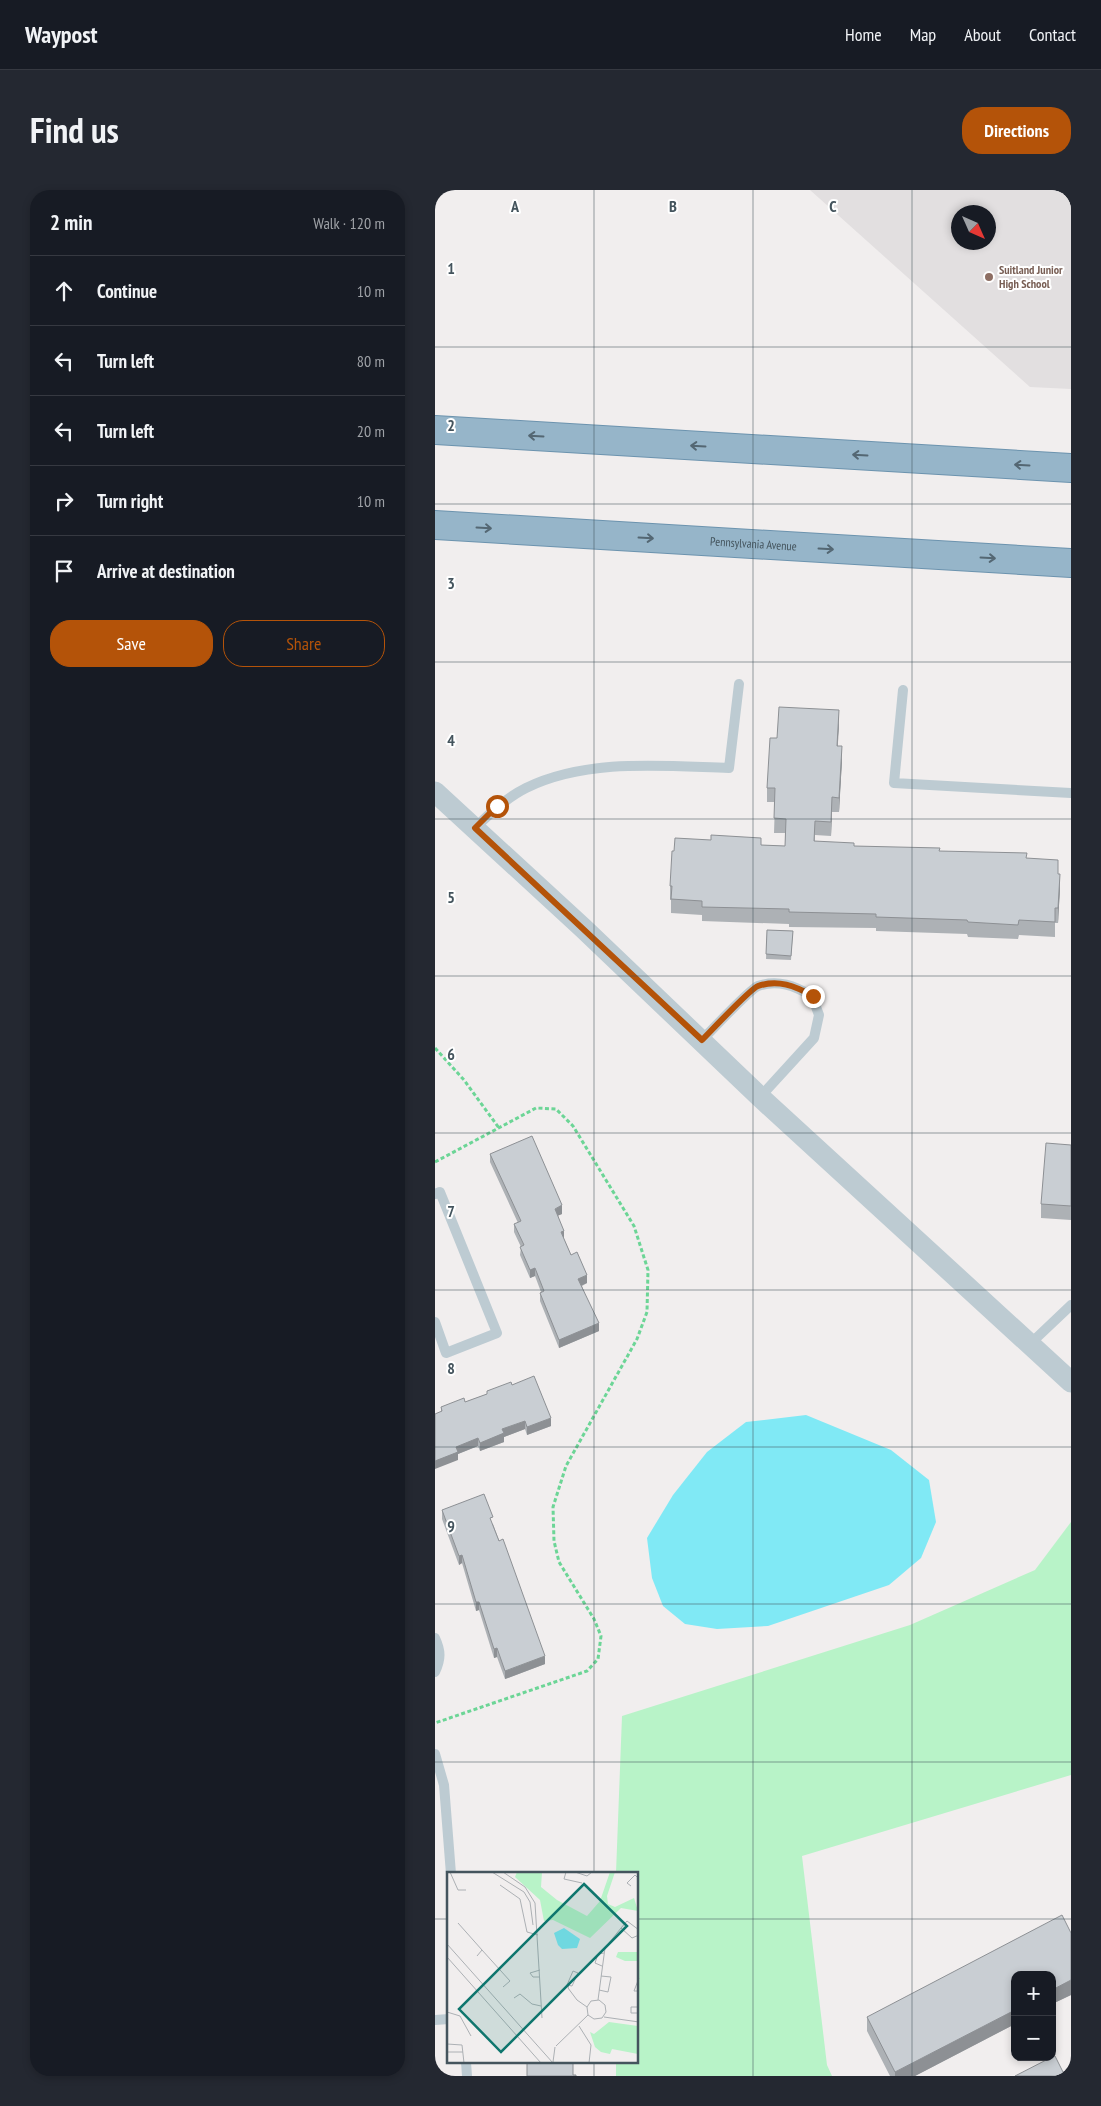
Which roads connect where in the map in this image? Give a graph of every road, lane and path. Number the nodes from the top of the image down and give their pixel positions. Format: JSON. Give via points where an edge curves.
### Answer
{"nodes":[{"id":1,"x":435,"y":430,"type":"edge"},
{"id":2,"x":1071,"y":468,"type":"edge"},
{"id":3,"x":435,"y":526,"type":"edge"},
{"id":4,"x":1071,"y":563,"type":"edge"},
{"id":5,"x":739,"y":684,"type":"dead end"},
{"id":6,"x":903,"y":690,"type":"dead end"},
{"id":7,"x":435,"y":792,"type":"edge"},
{"id":8,"x":1071,"y":793,"type":"edge"},
{"id":9,"x":475,"y":828,"type":"junction"},
{"id":10,"x":702,"y":1040,"type":"junction"},
{"id":11,"x":435,"y":1048,"type":"edge"},
{"id":12,"x":760,"y":1097,"type":"junction"},
{"id":13,"x":499,"y":1128,"type":"junction"},
{"id":14,"x":435,"y":1162,"type":"edge"},
{"id":15,"x":435,"y":1194,"type":"edge"},
{"id":16,"x":1071,"y":1304,"type":"edge"},
{"id":17,"x":435,"y":1322,"type":"edge"},
{"id":18,"x":1030,"y":1344,"type":"junction"},
{"id":19,"x":1071,"y":1382,"type":"edge"},
{"id":20,"x":435,"y":1638,"type":"edge"},
{"id":21,"x":435,"y":1672,"type":"edge"},
{"id":22,"x":435,"y":1723,"type":"edge"},
{"id":23,"x":435,"y":1754,"type":"edge"},
{"id":24,"x":451,"y":1872,"type":"edge"}],
"edges":[{"from":2,"to":1,"type":"highway","one_way":true},
{"from":3,"to":4,"type":"highway","name":"Pennsylvania Avenue","one_way":true},
{"from":5,"to":9,"type":"lane","via":[[729,768],[643,766],[607,768],[558,777],[526,788],[497,806]]},
{"from":6,"to":8,"type":"lane","via":[[895,783]]},
{"from":7,"to":9,"type":"street"},
{"from":9,"to":10,"type":"street"},
{"from":10,"to":12,"type":"street"},
{"from":10,"to":12,"type":"lane","via":[[756,986],[795,985],[813,996],[819,1016],[814,1038]]},
{"from":11,"to":13,"type":"path"},
{"from":12,"to":18,"type":"street"},
{"from":13,"to":14,"type":"path"},
{"from":13,"to":22,"type":"path","via":[[535,1108],[555,1109],[573,1126],[634,1226],[648,1270],[647,1312],[637,1339],[566,1466],[553,1507],[554,1541],[559,1562],[601,1636],[598,1659],[587,1672]]},
{"from":15,"to":17,"type":"lane","via":[[440,1192],[497,1332],[446,1353]]},
{"from":16,"to":18,"type":"lane"},
{"from":18,"to":19,"type":"street"},
{"from":20,"to":21,"type":"lane","via":[[440,1649],[440,1661]]},
{"from":23,"to":24,"type":"lane","via":[[444,1785]]}]}
